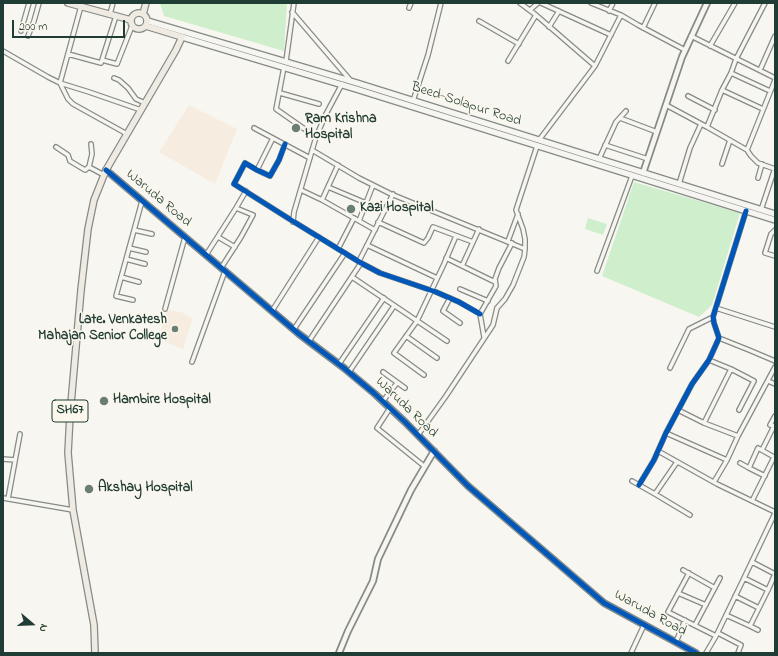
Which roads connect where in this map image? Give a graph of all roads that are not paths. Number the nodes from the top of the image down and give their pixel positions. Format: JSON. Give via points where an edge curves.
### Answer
{"nodes":[{"id":1,"x":30,"y":3,"type":"edge"},
{"id":2,"x":39,"y":3,"type":"edge"},
{"id":3,"x":68,"y":3,"type":"edge"},
{"id":4,"x":113,"y":3,"type":"edge"},
{"id":5,"x":142,"y":3,"type":"edge"},
{"id":6,"x":146,"y":3,"type":"edge"},
{"id":7,"x":294,"y":3,"type":"edge"},
{"id":8,"x":411,"y":3,"type":"edge"},
{"id":9,"x":441,"y":3,"type":"edge"},
{"id":10,"x":520,"y":3,"type":"edge"},
{"id":11,"x":538,"y":3,"type":"edge"},
{"id":12,"x":541,"y":3,"type":"edge"},
{"id":13,"x":591,"y":3,"type":"edge"},
{"id":14,"x":613,"y":3,"type":"edge"},
{"id":15,"x":655,"y":3,"type":"edge"},
{"id":16,"x":707,"y":3,"type":"edge"},
{"id":17,"x":735,"y":3,"type":"edge"},
{"id":18,"x":766,"y":3,"type":"edge"},
{"id":19,"x":81,"y":6,"type":"junction"},
{"id":20,"x":409,"y":8,"type":"dead end"},
{"id":21,"x":530,"y":10,"type":"junction"},
{"id":22,"x":559,"y":11,"type":"junction"},
{"id":23,"x":609,"y":11,"type":"junction"},
{"id":24,"x":292,"y":12,"type":"junction"},
{"id":25,"x":141,"y":13,"type":"junction"},
{"id":26,"x":113,"y":15,"type":"junction"},
{"id":27,"x":536,"y":15,"type":"junction"},
{"id":28,"x":621,"y":15,"type":"junction"},
{"id":29,"x":480,"y":21,"type":"dead end"},
{"id":30,"x":132,"y":23,"type":"junction"},
{"id":31,"x":147,"y":24,"type":"junction"},
{"id":32,"x":550,"y":27,"type":"junction"},
{"id":33,"x":643,"y":28,"type":"junction"},
{"id":34,"x":21,"y":31,"type":"dead end"},
{"id":35,"x":610,"y":35,"type":"junction"},
{"id":36,"x":28,"y":36,"type":"dead end"},
{"id":37,"x":691,"y":36,"type":"junction"},
{"id":38,"x":775,"y":36,"type":"edge"},
{"id":39,"x":182,"y":37,"type":"junction"},
{"id":40,"x":519,"y":44,"type":"junction"},
{"id":41,"x":710,"y":46,"type":"junction"},
{"id":42,"x":685,"y":50,"type":"junction"},
{"id":43,"x":3,"y":51,"type":"edge"},
{"id":44,"x":68,"y":54,"type":"junction"},
{"id":45,"x":736,"y":59,"type":"junction"},
{"id":46,"x":102,"y":60,"type":"junction"},
{"id":47,"x":508,"y":61,"type":"dead end"},
{"id":48,"x":285,"y":64,"type":"junction"},
{"id":49,"x":595,"y":66,"type":"junction"},
{"id":50,"x":760,"y":70,"type":"junction"},
{"id":51,"x":731,"y":73,"type":"junction"},
{"id":52,"x":114,"y":78,"type":"dead end"},
{"id":53,"x":775,"y":79,"type":"edge"},
{"id":54,"x":351,"y":81,"type":"junction"},
{"id":55,"x":60,"y":83,"type":"junction"},
{"id":56,"x":342,"y":84,"type":"junction"},
{"id":57,"x":722,"y":90,"type":"junction"},
{"id":58,"x":770,"y":91,"type":"junction"},
{"id":59,"x":280,"y":93,"type":"junction"},
{"id":60,"x":688,"y":96,"type":"dead end"},
{"id":61,"x":413,"y":101,"type":"junction"},
{"id":62,"x":145,"y":103,"type":"junction"},
{"id":63,"x":319,"y":104,"type":"dead end"},
{"id":64,"x":666,"y":105,"type":"junction"},
{"id":65,"x":764,"y":108,"type":"junction"},
{"id":66,"x":141,"y":110,"type":"junction"},
{"id":67,"x":714,"y":110,"type":"junction"},
{"id":68,"x":626,"y":111,"type":"dead end"},
{"id":69,"x":620,"y":118,"type":"junction"},
{"id":70,"x":701,"y":124,"type":"junction"},
{"id":71,"x":707,"y":127,"type":"junction"},
{"id":72,"x":254,"y":128,"type":"dead end"},
{"id":73,"x":657,"y":132,"type":"junction"},
{"id":74,"x":127,"y":134,"type":"junction"},
{"id":75,"x":316,"y":137,"type":"junction"},
{"id":76,"x":273,"y":138,"type":"junction"},
{"id":77,"x":730,"y":140,"type":"junction"},
{"id":78,"x":538,"y":143,"type":"junction"},
{"id":79,"x":91,"y":144,"type":"dead end"},
{"id":80,"x":285,"y":144,"type":"junction"},
{"id":81,"x":605,"y":145,"type":"junction"},
{"id":82,"x":56,"y":147,"type":"dead end"},
{"id":83,"x":312,"y":150,"type":"junction"},
{"id":84,"x":747,"y":150,"type":"junction"},
{"id":85,"x":310,"y":158,"type":"junction"},
{"id":86,"x":599,"y":159,"type":"junction"},
{"id":87,"x":648,"y":159,"type":"junction"},
{"id":88,"x":722,"y":164,"type":"dead end"},
{"id":89,"x":762,"y":164,"type":"junction"},
{"id":90,"x":338,"y":165,"type":"junction"},
{"id":91,"x":89,"y":167,"type":"junction"},
{"id":92,"x":775,"y":169,"type":"edge"},
{"id":93,"x":257,"y":170,"type":"junction"},
{"id":94,"x":105,"y":173,"type":"junction"},
{"id":95,"x":643,"y":173,"type":"junction"},
{"id":96,"x":632,"y":176,"type":"junction"},
{"id":97,"x":758,"y":178,"type":"dead end"},
{"id":98,"x":679,"y":184,"type":"junction"},
{"id":99,"x":373,"y":185,"type":"junction"},
{"id":100,"x":328,"y":187,"type":"junction"},
{"id":101,"x":301,"y":190,"type":"junction"},
{"id":102,"x":246,"y":191,"type":"junction"},
{"id":103,"x":393,"y":194,"type":"junction"},
{"id":104,"x":322,"y":200,"type":"junction"},
{"id":105,"x":142,"y":201,"type":"junction"},
{"id":106,"x":366,"y":203,"type":"junction"},
{"id":107,"x":236,"y":208,"type":"junction"},
{"id":108,"x":760,"y":210,"type":"junction"},
{"id":109,"x":746,"y":211,"type":"junction"},
{"id":110,"x":518,"y":214,"type":"junction"},
{"id":111,"x":775,"y":214,"type":"edge"},
{"id":112,"x":354,"y":218,"type":"junction"},
{"id":113,"x":775,"y":220,"type":"edge"},
{"id":114,"x":360,"y":221,"type":"junction"},
{"id":115,"x":293,"y":222,"type":"junction"},
{"id":116,"x":378,"y":222,"type":"junction"},
{"id":117,"x":479,"y":229,"type":"junction"},
{"id":118,"x":134,"y":230,"type":"junction"},
{"id":119,"x":375,"y":230,"type":"junction"},
{"id":120,"x":775,"y":230,"type":"edge"},
{"id":121,"x":152,"y":234,"type":"dead end"},
{"id":122,"x":456,"y":236,"type":"junction"},
{"id":123,"x":218,"y":237,"type":"junction"},
{"id":124,"x":319,"y":237,"type":"junction"},
{"id":125,"x":185,"y":238,"type":"junction"},
{"id":126,"x":508,"y":241,"type":"junction"},
{"id":127,"x":473,"y":242,"type":"junction"},
{"id":128,"x":512,"y":243,"type":"junction"},
{"id":129,"x":367,"y":245,"type":"junction"},
{"id":130,"x":234,"y":247,"type":"junction"},
{"id":131,"x":129,"y":248,"type":"junction"},
{"id":132,"x":338,"y":249,"type":"junction"},
{"id":133,"x":525,"y":249,"type":"junction"},
{"id":134,"x":146,"y":252,"type":"dead end"},
{"id":135,"x":345,"y":253,"type":"junction"},
{"id":136,"x":206,"y":255,"type":"junction"},
{"id":137,"x":775,"y":256,"type":"edge"},
{"id":138,"x":446,"y":258,"type":"junction"},
{"id":139,"x":126,"y":259,"type":"junction"},
{"id":140,"x":360,"y":262,"type":"junction"},
{"id":141,"x":145,"y":264,"type":"dead end"},
{"id":142,"x":462,"y":266,"type":"junction"},
{"id":143,"x":223,"y":270,"type":"junction"},
{"id":144,"x":597,"y":272,"type":"dead end"},
{"id":145,"x":352,"y":277,"type":"junction"},
{"id":146,"x":121,"y":278,"type":"junction"},
{"id":147,"x":437,"y":278,"type":"junction"},
{"id":148,"x":139,"y":282,"type":"dead end"},
{"id":149,"x":495,"y":282,"type":"junction"},
{"id":150,"x":460,"y":289,"type":"dead end"},
{"id":151,"x":431,"y":291,"type":"junction"},
{"id":152,"x":384,"y":298,"type":"junction"},
{"id":153,"x":450,"y":298,"type":"junction"},
{"id":154,"x":133,"y":300,"type":"dead end"},
{"id":155,"x":488,"y":301,"type":"junction"},
{"id":156,"x":394,"y":306,"type":"junction"},
{"id":157,"x":716,"y":308,"type":"junction"},
{"id":158,"x":165,"y":310,"type":"dead end"},
{"id":159,"x":272,"y":311,"type":"junction"},
{"id":160,"x":480,"y":314,"type":"junction"},
{"id":161,"x":713,"y":317,"type":"junction"},
{"id":162,"x":417,"y":321,"type":"junction"},
{"id":163,"x":460,"y":323,"type":"dead end"},
{"id":164,"x":775,"y":327,"type":"edge"},
{"id":165,"x":294,"y":329,"type":"junction"},
{"id":166,"x":406,"y":336,"type":"junction"},
{"id":167,"x":484,"y":337,"type":"junction"},
{"id":168,"x":719,"y":338,"type":"junction"},
{"id":169,"x":309,"y":341,"type":"junction"},
{"id":170,"x":447,"y":341,"type":"dead end"},
{"id":171,"x":437,"y":358,"type":"dead end"},
{"id":172,"x":709,"y":360,"type":"junction"},
{"id":173,"x":775,"y":361,"type":"edge"},
{"id":174,"x":192,"y":362,"type":"dead end"},
{"id":175,"x":339,"y":364,"type":"junction"},
{"id":176,"x":775,"y":367,"type":"edge"},
{"id":177,"x":670,"y":368,"type":"dead end"},
{"id":178,"x":731,"y":368,"type":"junction"},
{"id":179,"x":349,"y":372,"type":"junction"},
{"id":180,"x":383,"y":372,"type":"dead end"},
{"id":181,"x":424,"y":375,"type":"dead end"},
{"id":182,"x":768,"y":382,"type":"junction"},
{"id":183,"x":397,"y":383,"type":"junction"},
{"id":184,"x":775,"y":384,"type":"edge"},
{"id":185,"x":405,"y":388,"type":"dead end"},
{"id":186,"x":383,"y":401,"type":"junction"},
{"id":187,"x":390,"y":408,"type":"junction"},
{"id":188,"x":678,"y":410,"type":"junction"},
{"id":189,"x":739,"y":410,"type":"dead end"},
{"id":190,"x":775,"y":416,"type":"edge"},
{"id":191,"x":704,"y":423,"type":"junction"},
{"id":192,"x":774,"y":426,"type":"edge"},
{"id":193,"x":666,"y":433,"type":"junction"},
{"id":194,"x":20,"y":434,"type":"dead end"},
{"id":195,"x":418,"y":435,"type":"junction"},
{"id":196,"x":738,"y":436,"type":"junction"},
{"id":197,"x":762,"y":450,"type":"junction"},
{"id":198,"x":434,"y":451,"type":"junction"},
{"id":199,"x":658,"y":451,"type":"junction"},
{"id":200,"x":775,"y":457,"type":"edge"},
{"id":201,"x":3,"y":459,"type":"edge"},
{"id":202,"x":15,"y":460,"type":"junction"},
{"id":203,"x":727,"y":460,"type":"junction"},
{"id":204,"x":677,"y":462,"type":"junction"},
{"id":205,"x":740,"y":463,"type":"dead end"},
{"id":206,"x":424,"y":466,"type":"junction"},
{"id":207,"x":749,"y":468,"type":"junction"},
{"id":208,"x":765,"y":476,"type":"junction"},
{"id":209,"x":632,"y":481,"type":"dead end"},
{"id":210,"x":714,"y":482,"type":"junction"},
{"id":211,"x":639,"y":485,"type":"junction"},
{"id":212,"x":655,"y":494,"type":"junction"},
{"id":213,"x":3,"y":498,"type":"edge"},
{"id":214,"x":8,"y":499,"type":"junction"},
{"id":215,"x":752,"y":501,"type":"junction"},
{"id":216,"x":73,"y":510,"type":"junction"},
{"id":217,"x":775,"y":513,"type":"edge"},
{"id":218,"x":690,"y":515,"type":"dead end"},
{"id":219,"x":752,"y":562,"type":"junction"},
{"id":220,"x":683,"y":570,"type":"dead end"},
{"id":221,"x":690,"y":573,"type":"junction"},
{"id":222,"x":775,"y":574,"type":"edge"},
{"id":223,"x":720,"y":578,"type":"dead end"},
{"id":224,"x":744,"y":578,"type":"junction"},
{"id":225,"x":715,"y":588,"type":"junction"},
{"id":226,"x":768,"y":590,"type":"junction"},
{"id":227,"x":678,"y":593,"type":"junction"},
{"id":228,"x":735,"y":596,"type":"junction"},
{"id":229,"x":706,"y":605,"type":"junction"},
{"id":230,"x":759,"y":608,"type":"junction"},
{"id":231,"x":726,"y":615,"type":"junction"},
{"id":232,"x":685,"y":620,"type":"junction"},
{"id":233,"x":644,"y":625,"type":"junction"},
{"id":234,"x":695,"y":625,"type":"junction"},
{"id":235,"x":750,"y":626,"type":"junction"},
{"id":236,"x":758,"y":630,"type":"dead end"},
{"id":237,"x":717,"y":634,"type":"junction"},
{"id":238,"x":676,"y":642,"type":"junction"},
{"id":239,"x":95,"y":653,"type":"edge"},
{"id":240,"x":339,"y":653,"type":"edge"},
{"id":241,"x":632,"y":653,"type":"edge"},
{"id":242,"x":696,"y":653,"type":"edge"},
{"id":243,"x":706,"y":653,"type":"edge"},
{"id":244,"x":738,"y":653,"type":"edge"}],
"edges":[{"from":1,"to":34,"type":"street"},
{"from":2,"to":36,"type":"street"},
{"from":3,"to":19,"type":"main road"},
{"from":4,"to":26,"type":"street"},
{"from":5,"to":25,"type":"main road"},
{"from":6,"to":25,"type":"main road"},
{"from":7,"to":24,"type":"street"},
{"from":8,"to":20,"type":"street"},
{"from":9,"to":61,"type":"street"},
{"from":10,"to":21,"type":"street"},
{"from":11,"to":21,"type":"street"},
{"from":12,"to":22,"type":"street"},
{"from":13,"to":23,"type":"street"},
{"from":14,"to":23,"type":"street"},
{"from":15,"to":33,"type":"street"},
{"from":16,"to":37,"type":"street"},
{"from":17,"to":41,"type":"street"},
{"from":18,"to":45,"type":"street"},
{"from":19,"to":26,"type":"main road"},
{"from":19,"to":44,"type":"street"},
{"from":21,"to":27,"type":"street"},
{"from":22,"to":32,"type":"street"},
{"from":22,"to":35,"type":"street"},
{"from":23,"to":28,"type":"street"},
{"from":24,"to":48,"type":"street"},
{"from":24,"to":54,"type":"street"},
{"from":25,"to":30,"type":"main road","via":[[134,15]]},
{"from":25,"to":31,"type":"main road","via":[[146,16]]},
{"from":26,"to":30,"type":"main road"},
{"from":26,"to":46,"type":"street"},
{"from":27,"to":32,"type":"street"},
{"from":27,"to":40,"type":"street"},
{"from":28,"to":33,"type":"street"},
{"from":28,"to":35,"type":"street"},
{"from":29,"to":40,"type":"street"},
{"from":30,"to":31,"type":"main road","via":[[139,30]]},
{"from":30,"to":46,"type":"street","via":[[117,64]]},
{"from":31,"to":39,"type":"main road"},
{"from":31,"to":48,"type":"main road","name":"Beed-Solapur Road"},
{"from":32,"to":49,"type":"street"},
{"from":33,"to":42,"type":"street"},
{"from":35,"to":49,"type":"street"},
{"from":37,"to":41,"type":"street"},
{"from":37,"to":42,"type":"street"},
{"from":38,"to":50,"type":"street"},
{"from":39,"to":48,"type":"main road","name":"Beed-Solapur Road"},
{"from":39,"to":62,"type":"main road","number":"SH67"},
{"from":40,"to":47,"type":"street"},
{"from":41,"to":45,"type":"street"},
{"from":42,"to":64,"type":"street"},
{"from":43,"to":55,"type":"street"},
{"from":44,"to":46,"type":"street","via":[[101,63]]},
{"from":44,"to":55,"type":"street"},
{"from":45,"to":50,"type":"street"},
{"from":45,"to":51,"type":"street"},
{"from":48,"to":54,"type":"main road","name":"Beed-Solapur Road"},
{"from":48,"to":56,"type":"main road","name":"Beed-Solapur Road"},
{"from":48,"to":59,"type":"street"},
{"from":49,"to":78,"type":"street"},
{"from":50,"to":53,"type":"street"},
{"from":51,"to":57,"type":"street"},
{"from":51,"to":58,"type":"street"},
{"from":52,"to":62,"type":"street","via":[[128,88],[136,99]]},
{"from":53,"to":58,"type":"street"},
{"from":54,"to":61,"type":"main road","name":"Beed-Solapur Road"},
{"from":55,"to":66,"type":"street"},
{"from":55,"to":74,"type":"street","via":[[73,104]]},
{"from":56,"to":75,"type":"street"},
{"from":56,"to":78,"type":"main road","name":"Beed-Solapur Road"},
{"from":57,"to":65,"type":"street"},
{"from":57,"to":67,"type":"street"},
{"from":58,"to":65,"type":"street"},
{"from":59,"to":63,"type":"street"},
{"from":59,"to":75,"type":"street","via":[[276,109]]},
{"from":60,"to":67,"type":"street"},
{"from":61,"to":78,"type":"main road","name":"Beed-Solapur Road"},
{"from":62,"to":66,"type":"main road","number":"SH67"},
{"from":64,"to":70,"type":"street"},
{"from":64,"to":73,"type":"street"},
{"from":65,"to":84,"type":"street"},
{"from":66,"to":74,"type":"main road","number":"SH67"},
{"from":67,"to":71,"type":"street"},
{"from":68,"to":69,"type":"street"},
{"from":69,"to":73,"type":"street"},
{"from":69,"to":81,"type":"street"},
{"from":70,"to":71,"type":"street"},
{"from":70,"to":98,"type":"street","via":[[690,148]]},
{"from":71,"to":77,"type":"street"},
{"from":72,"to":76,"type":"street"},
{"from":73,"to":87,"type":"street"},
{"from":74,"to":94,"type":"main road","number":"SH67"},
{"from":75,"to":83,"type":"street"},
{"from":76,"to":80,"type":"street"},
{"from":76,"to":93,"type":"street"},
{"from":77,"to":84,"type":"street"},
{"from":77,"to":88,"type":"street"},
{"from":78,"to":86,"type":"main road","name":"Beed-Solapur Road"},
{"from":78,"to":96,"type":"main road","name":"Beed-Solapur Road"},
{"from":78,"to":110,"type":"street","via":[[516,210]]},
{"from":79,"to":91,"type":"street"},
{"from":80,"to":85,"type":"street"},
{"from":80,"to":93,"type":"street","via":[[270,176]]},
{"from":81,"to":86,"type":"street"},
{"from":81,"to":87,"type":"street"},
{"from":82,"to":91,"type":"street","via":[[68,155],[70,161],[85,170]]},
{"from":83,"to":85,"type":"street"},
{"from":83,"to":90,"type":"street"},
{"from":84,"to":89,"type":"street"},
{"from":85,"to":101,"type":"street"},
{"from":86,"to":95,"type":"main road","name":"Beed-Solapur Road"},
{"from":87,"to":95,"type":"street"},
{"from":89,"to":92,"type":"street"},
{"from":89,"to":97,"type":"street"},
{"from":90,"to":99,"type":"street"},
{"from":90,"to":100,"type":"street"},
{"from":91,"to":94,"type":"street"},
{"from":92,"to":108,"type":"street"},
{"from":93,"to":102,"type":"street","via":[[245,163],[234,184]]},
{"from":94,"to":105,"type":"street","name":"Waruda Road"},
{"from":94,"to":216,"type":"main road","number":"SH67","via":[[94,200],[88,229],[81,290],[68,453]]},
{"from":95,"to":98,"type":"main road","name":"Beed-Solapur Road"},
{"from":96,"to":109,"type":"main road","name":"Beed-Solapur Road"},
{"from":96,"to":144,"type":"street"},
{"from":98,"to":108,"type":"main road","name":"Beed-Solapur Road"},
{"from":99,"to":103,"type":"street"},
{"from":99,"to":106,"type":"street"},
{"from":100,"to":104,"type":"street"},
{"from":100,"to":106,"type":"street"},
{"from":101,"to":104,"type":"street"},
{"from":101,"to":115,"type":"street"},
{"from":102,"to":107,"type":"street"},
{"from":102,"to":115,"type":"street"},
{"from":103,"to":116,"type":"street"},
{"from":103,"to":117,"type":"street"},
{"from":104,"to":112,"type":"street"},
{"from":105,"to":118,"type":"street"},
{"from":105,"to":125,"type":"street","name":"Waruda Road"},
{"from":106,"to":114,"type":"street"},
{"from":107,"to":123,"type":"street"},
{"from":107,"to":130,"type":"street","via":[[253,215]]},
{"from":108,"to":111,"type":"main road","name":"Beed-Solapur Road"},
{"from":109,"to":113,"type":"main road","name":"Beed-Solapur Road"},
{"from":109,"to":157,"type":"street"},
{"from":110,"to":126,"type":"street"},
{"from":110,"to":133,"type":"street"},
{"from":112,"to":114,"type":"street"},
{"from":112,"to":132,"type":"street"},
{"from":114,"to":119,"type":"street"},
{"from":115,"to":124,"type":"street"},
{"from":116,"to":119,"type":"street"},
{"from":116,"to":122,"type":"street","via":[[424,243],[433,227]]},
{"from":117,"to":126,"type":"street"},
{"from":117,"to":127,"type":"street"},
{"from":118,"to":121,"type":"street"},
{"from":118,"to":131,"type":"street"},
{"from":119,"to":129,"type":"street"},
{"from":120,"to":137,"type":"street","via":[[771,234],[765,253]]},
{"from":122,"to":127,"type":"street"},
{"from":122,"to":138,"type":"street"},
{"from":123,"to":130,"type":"street"},
{"from":123,"to":136,"type":"street"},
{"from":124,"to":132,"type":"street"},
{"from":124,"to":159,"type":"street"},
{"from":125,"to":136,"type":"street","name":"Waruda Road"},
{"from":125,"to":158,"type":"street"},
{"from":126,"to":128,"type":"street"},
{"from":127,"to":142,"type":"street"},
{"from":128,"to":133,"type":"street"},
{"from":128,"to":149,"type":"street"},
{"from":129,"to":140,"type":"street"},
{"from":129,"to":147,"type":"street"},
{"from":130,"to":143,"type":"street"},
{"from":131,"to":134,"type":"street"},
{"from":131,"to":139,"type":"street"},
{"from":132,"to":135,"type":"street"},
{"from":133,"to":167,"type":"street","via":[[513,285],[497,308],[493,324]]},
{"from":135,"to":140,"type":"street"},
{"from":135,"to":165,"type":"street"},
{"from":136,"to":143,"type":"street","name":"Waruda Road"},
{"from":138,"to":142,"type":"street"},
{"from":138,"to":147,"type":"street"},
{"from":139,"to":141,"type":"street"},
{"from":139,"to":146,"type":"street"},
{"from":140,"to":145,"type":"street"},
{"from":140,"to":151,"type":"street","via":[[380,273]]},
{"from":142,"to":149,"type":"street"},
{"from":143,"to":159,"type":"street","name":"Waruda Road"},
{"from":143,"to":174,"type":"street"},
{"from":145,"to":152,"type":"street"},
{"from":145,"to":169,"type":"street"},
{"from":146,"to":148,"type":"street"},
{"from":146,"to":154,"type":"street","via":[[116,296]]},
{"from":147,"to":151,"type":"street"},
{"from":149,"to":155,"type":"street","via":[[496,286]]},
{"from":150,"to":155,"type":"street"},
{"from":151,"to":153,"type":"street"},
{"from":151,"to":162,"type":"street"},
{"from":152,"to":156,"type":"street"},
{"from":152,"to":175,"type":"street"},
{"from":153,"to":160,"type":"street"},
{"from":153,"to":163,"type":"street","via":[[443,311]]},
{"from":155,"to":160,"type":"street"},
{"from":156,"to":162,"type":"street"},
{"from":156,"to":179,"type":"street"},
{"from":157,"to":161,"type":"street"},
{"from":157,"to":164,"type":"street"},
{"from":159,"to":165,"type":"street","name":"Waruda Road"},
{"from":160,"to":167,"type":"street"},
{"from":161,"to":168,"type":"street"},
{"from":161,"to":177,"type":"street","via":[[689,329]]},
{"from":162,"to":166,"type":"street"},
{"from":162,"to":170,"type":"street"},
{"from":165,"to":169,"type":"street","name":"Waruda Road"},
{"from":166,"to":171,"type":"street"},
{"from":166,"to":181,"type":"street","via":[[394,353]]},
{"from":167,"to":195,"type":"street"},
{"from":168,"to":172,"type":"street"},
{"from":168,"to":173,"type":"street"},
{"from":169,"to":175,"type":"street","name":"Waruda Road"},
{"from":172,"to":178,"type":"street"},
{"from":172,"to":188,"type":"street"},
{"from":175,"to":179,"type":"street","name":"Waruda Road"},
{"from":176,"to":182,"type":"street"},
{"from":178,"to":189,"type":"street","via":[[754,381]]},
{"from":178,"to":191,"type":"street"},
{"from":179,"to":186,"type":"street","name":"Waruda Road"},
{"from":180,"to":183,"type":"street"},
{"from":182,"to":184,"type":"street"},
{"from":182,"to":196,"type":"street"},
{"from":183,"to":185,"type":"street"},
{"from":183,"to":186,"type":"street"},
{"from":186,"to":187,"type":"street","name":"Waruda Road"},
{"from":187,"to":195,"type":"street","name":"Waruda Road"},
{"from":187,"to":206,"type":"street","via":[[377,428]]},
{"from":188,"to":191,"type":"street"},
{"from":188,"to":193,"type":"street"},
{"from":190,"to":192,"type":"street","via":[[770,425]]},
{"from":191,"to":196,"type":"street"},
{"from":192,"to":197,"type":"street"},
{"from":193,"to":199,"type":"street"},
{"from":193,"to":203,"type":"street"},
{"from":194,"to":202,"type":"street"},
{"from":195,"to":198,"type":"street","name":"Waruda Road"},
{"from":196,"to":203,"type":"street"},
{"from":197,"to":200,"type":"street"},
{"from":197,"to":207,"type":"street","via":[[758,448]]},
{"from":198,"to":206,"type":"street"},
{"from":198,"to":233,"type":"street","name":"Waruda Road","via":[[468,486],[604,603]]},
{"from":199,"to":204,"type":"street"},
{"from":199,"to":211,"type":"street"},
{"from":200,"to":208,"type":"street"},
{"from":201,"to":202,"type":"street"},
{"from":202,"to":214,"type":"street"},
{"from":203,"to":210,"type":"street"},
{"from":204,"to":210,"type":"street"},
{"from":204,"to":212,"type":"street"},
{"from":205,"to":207,"type":"street"},
{"from":206,"to":240,"type":"street","via":[[378,559],[373,581]]},
{"from":207,"to":208,"type":"street"},
{"from":208,"to":215,"type":"street"},
{"from":209,"to":211,"type":"street"},
{"from":210,"to":215,"type":"street"},
{"from":211,"to":212,"type":"street"},
{"from":212,"to":218,"type":"street"},
{"from":213,"to":214,"type":"street"},
{"from":214,"to":216,"type":"street"},
{"from":215,"to":217,"type":"street"},
{"from":216,"to":239,"type":"main road","number":"SH67","via":[[94,625]]},
{"from":217,"to":219,"type":"street"},
{"from":219,"to":222,"type":"street"},
{"from":219,"to":224,"type":"street"},
{"from":220,"to":221,"type":"street"},
{"from":221,"to":225,"type":"street"},
{"from":221,"to":227,"type":"street"},
{"from":222,"to":226,"type":"street"},
{"from":223,"to":225,"type":"street"},
{"from":224,"to":226,"type":"street"},
{"from":224,"to":228,"type":"street"},
{"from":225,"to":229,"type":"street"},
{"from":226,"to":230,"type":"street"},
{"from":227,"to":229,"type":"street"},
{"from":227,"to":232,"type":"street","via":[[668,612]]},
{"from":228,"to":230,"type":"street"},
{"from":228,"to":231,"type":"street"},
{"from":229,"to":234,"type":"street"},
{"from":230,"to":235,"type":"street"},
{"from":231,"to":235,"type":"street"},
{"from":231,"to":237,"type":"street"},
{"from":232,"to":234,"type":"street"},
{"from":232,"to":238,"type":"street"},
{"from":233,"to":238,"type":"street","name":"Waruda Road"},
{"from":233,"to":241,"type":"street"},
{"from":234,"to":237,"type":"street"},
{"from":235,"to":236,"type":"street"},
{"from":237,"to":243,"type":"street"},
{"from":237,"to":244,"type":"street","via":[[741,645]]},
{"from":238,"to":242,"type":"street","name":"Waruda Road"}]}
